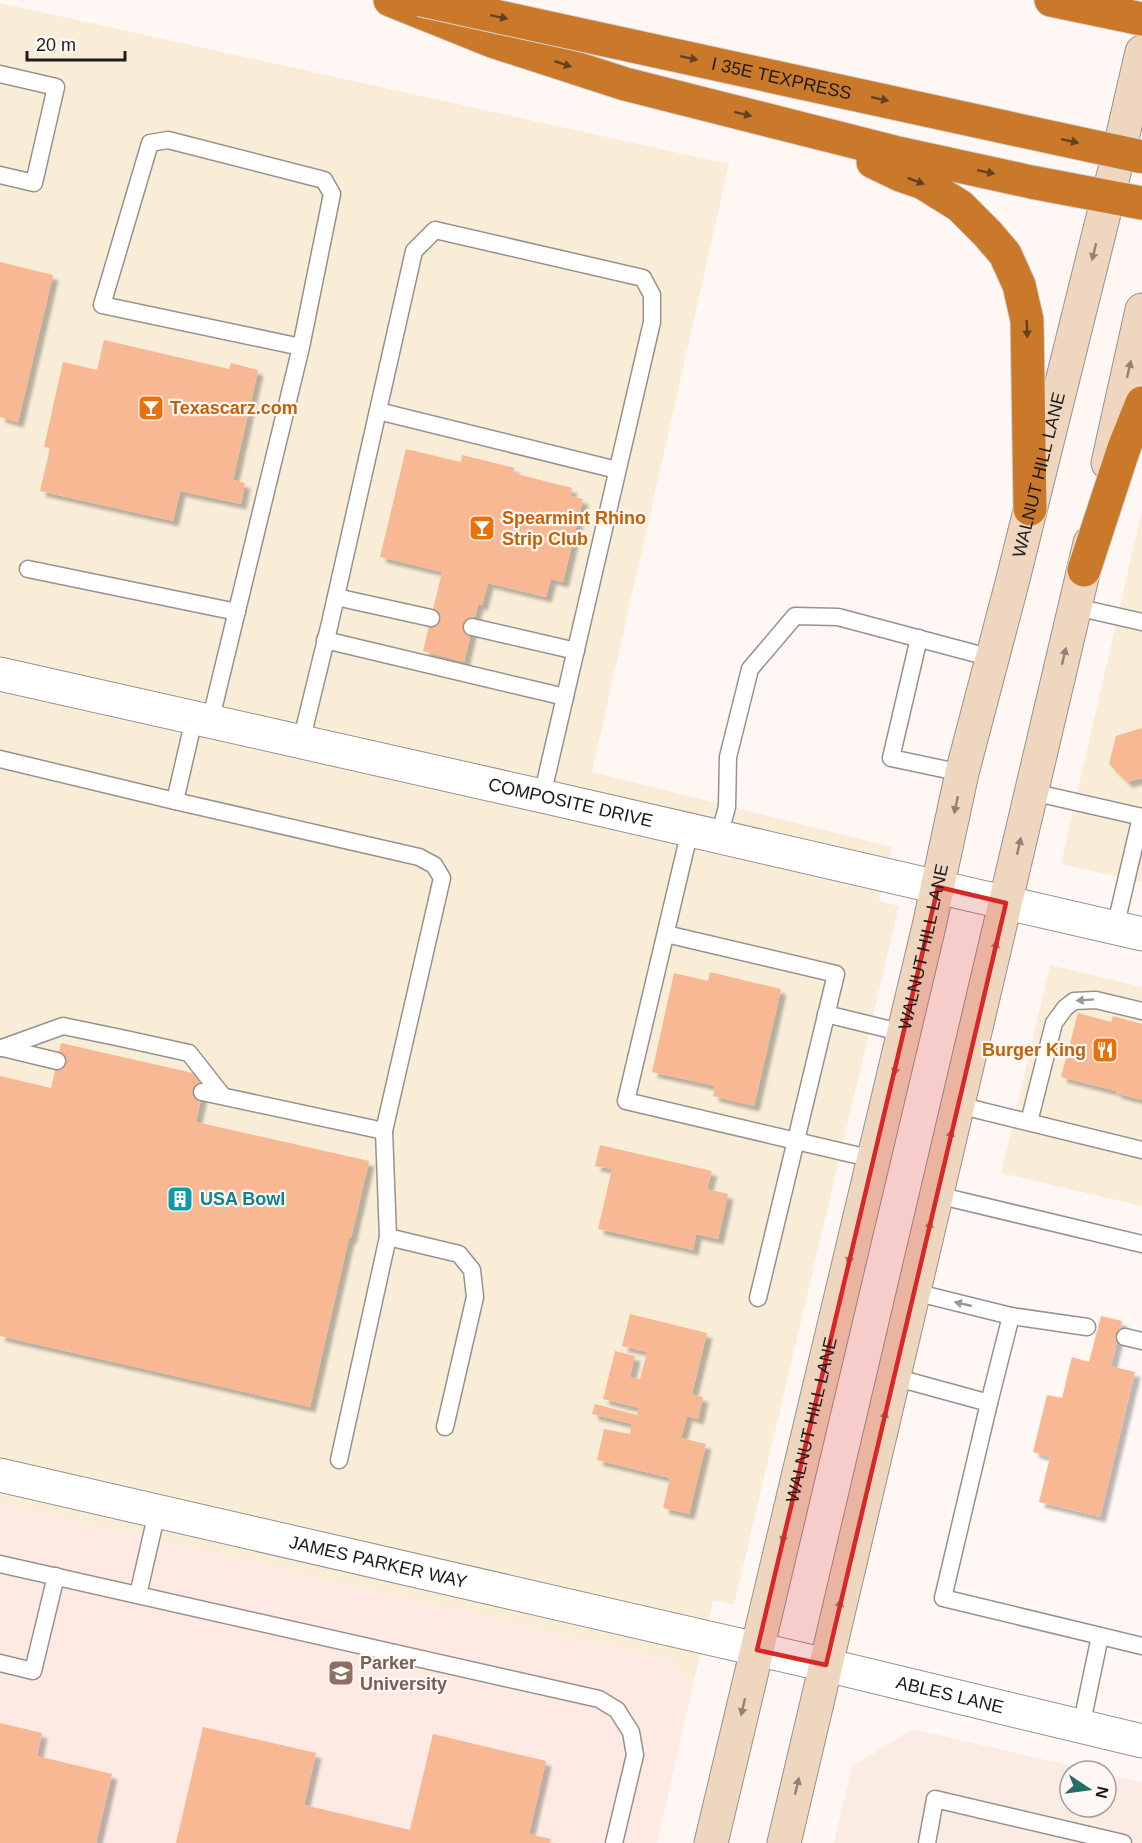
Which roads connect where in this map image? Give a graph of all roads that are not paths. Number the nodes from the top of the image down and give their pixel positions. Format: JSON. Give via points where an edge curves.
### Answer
{"nodes":[{"id":1,"x":390,"y":0,"type":"edge"},
{"id":2,"x":421,"y":0,"type":"edge"},
{"id":3,"x":1051,"y":0,"type":"edge"},
{"id":4,"x":1131,"y":17,"type":"edge"},
{"id":5,"x":1142,"y":52,"type":"edge"},
{"id":6,"x":0,"y":74,"type":"edge"},
{"id":7,"x":806,"y":130,"type":"junction"},
{"id":8,"x":1142,"y":157,"type":"edge"},
{"id":9,"x":0,"y":175,"type":"edge"},
{"id":10,"x":1108,"y":195,"type":"junction"},
{"id":11,"x":1142,"y":202,"type":"edge"},
{"id":12,"x":1142,"y":310,"type":"edge"},
{"id":13,"x":301,"y":347,"type":"junction"},
{"id":14,"x":1142,"y":403,"type":"edge"},
{"id":15,"x":378,"y":411,"type":"junction"},
{"id":16,"x":617,"y":470,"type":"junction"},
{"id":17,"x":1030,"y":509,"type":"junction"},
{"id":18,"x":28,"y":569,"type":"dead end"},
{"id":19,"x":1084,"y":570,"type":"junction"},
{"id":20,"x":336,"y":597,"type":"junction"},
{"id":21,"x":1076,"y":607,"type":"junction"},
{"id":22,"x":237,"y":612,"type":"junction"},
{"id":23,"x":431,"y":618,"type":"dead end"},
{"id":24,"x":1142,"y":622,"type":"edge"},
{"id":25,"x":472,"y":627,"type":"dead end"},
{"id":26,"x":919,"y":638,"type":"junction"},
{"id":27,"x":326,"y":640,"type":"junction"},
{"id":28,"x":576,"y":651,"type":"junction"},
{"id":29,"x":992,"y":658,"type":"junction"},
{"id":30,"x":0,"y":674,"type":"edge"},
{"id":31,"x":565,"y":697,"type":"junction"},
{"id":32,"x":202,"y":720,"type":"junction"},
{"id":33,"x":301,"y":742,"type":"junction"},
{"id":34,"x":0,"y":759,"type":"edge"},
{"id":35,"x":962,"y":773,"type":"junction"},
{"id":36,"x":1032,"y":792,"type":"junction"},
{"id":37,"x":542,"y":796,"type":"junction"},
{"id":38,"x":175,"y":801,"type":"junction"},
{"id":39,"x":1141,"y":817,"type":"edge"},
{"id":40,"x":705,"y":833,"type":"junction"},
{"id":41,"x":938,"y":887,"type":"junction"},
{"id":42,"x":1006,"y":903,"type":"junction"},
{"id":43,"x":1129,"y":931,"type":"edge"},
{"id":44,"x":666,"y":934,"type":"junction"},
{"id":45,"x":1142,"y":1011,"type":"edge"},
{"id":46,"x":826,"y":1014,"type":"junction"},
{"id":47,"x":904,"y":1033,"type":"junction"},
{"id":48,"x":1,"y":1048,"type":"edge"},
{"id":49,"x":57,"y":1061,"type":"dead end"},
{"id":50,"x":202,"y":1092,"type":"dead end"},
{"id":51,"x":222,"y":1095,"type":"junction"},
{"id":52,"x":958,"y":1105,"type":"junction"},
{"id":53,"x":1029,"y":1122,"type":"junction"},
{"id":54,"x":384,"y":1131,"type":"junction"},
{"id":55,"x":796,"y":1141,"type":"junction"},
{"id":56,"x":1142,"y":1150,"type":"edge"},
{"id":57,"x":873,"y":1160,"type":"junction"},
{"id":58,"x":937,"y":1195,"type":"junction"},
{"id":59,"x":387,"y":1237,"type":"junction"},
{"id":60,"x":1142,"y":1244,"type":"edge"},
{"id":61,"x":914,"y":1292,"type":"junction"},
{"id":62,"x":758,"y":1298,"type":"dead end"},
{"id":63,"x":1011,"y":1316,"type":"junction"},
{"id":64,"x":1087,"y":1327,"type":"dead end"},
{"id":65,"x":1125,"y":1337,"type":"dead end"},
{"id":66,"x":1142,"y":1341,"type":"edge"},
{"id":67,"x":894,"y":1377,"type":"junction"},
{"id":68,"x":989,"y":1403,"type":"junction"},
{"id":69,"x":445,"y":1427,"type":"dead end"},
{"id":70,"x":339,"y":1460,"type":"dead end"},
{"id":71,"x":0,"y":1475,"type":"edge"},
{"id":72,"x":157,"y":1512,"type":"junction"},
{"id":73,"x":0,"y":1564,"type":"edge"},
{"id":74,"x":56,"y":1576,"type":"junction"},
{"id":75,"x":138,"y":1595,"type":"junction"},
{"id":76,"x":1100,"y":1636,"type":"junction"},
{"id":77,"x":1142,"y":1646,"type":"edge"},
{"id":78,"x":757,"y":1650,"type":"junction"},
{"id":79,"x":0,"y":1663,"type":"edge"},
{"id":80,"x":826,"y":1665,"type":"junction"},
{"id":81,"x":1081,"y":1727,"type":"junction"},
{"id":82,"x":1142,"y":1741,"type":"edge"},
{"id":83,"x":614,"y":1843,"type":"edge"},
{"id":84,"x":711,"y":1843,"type":"edge"},
{"id":85,"x":784,"y":1843,"type":"edge"},
{"id":86,"x":927,"y":1843,"type":"edge"},
{"id":87,"x":1123,"y":1843,"type":"edge"}],
"edges":[{"from":1,"to":7,"type":"highway","one_way":true,"via":[[492,41],[625,84]]},
{"from":2,"to":8,"type":"highway","name":"I 35E TEXPRESS","one_way":true,"bridge":true},
{"from":3,"to":4,"type":"highway"},
{"from":5,"to":10,"type":"main road","name":"WALNUT HILL LANE"},
{"from":6,"to":9,"type":"lane","via":[[56,87],[34,183]]},
{"from":7,"to":10,"type":"highway","one_way":true},
{"from":7,"to":17,"type":"highway","one_way":true,"via":[[923,183],[960,206],[1005,255],[1019,285],[1027,320]]},
{"from":10,"to":11,"type":"highway"},
{"from":10,"to":17,"type":"main road","name":"WALNUT HILL LANE","one_way":true},
{"from":19,"to":12,"type":"main road","one_way":true},
{"from":13,"to":13,"type":"lane","via":[[332,194],[324,180],[168,140],[150,142],[102,305]]},
{"from":13,"to":22,"type":"lane"},
{"from":14,"to":19,"type":"highway"},
{"from":15,"to":16,"type":"lane"},
{"from":15,"to":16,"type":"lane","via":[[414,251],[435,230],[644,278],[652,295],[652,322]]},
{"from":15,"to":20,"type":"lane"},
{"from":16,"to":28,"type":"lane"},
{"from":17,"to":29,"type":"main road","name":"WALNUT HILL LANE"},
{"from":18,"to":22,"type":"lane"},
{"from":19,"to":21,"type":"main road"},
{"from":20,"to":23,"type":"lane"},
{"from":20,"to":27,"type":"lane"},
{"from":21,"to":24,"type":"lane"},
{"from":36,"to":21,"type":"main road","one_way":true},
{"from":22,"to":32,"type":"lane"},
{"from":25,"to":28,"type":"lane"},
{"from":26,"to":29,"type":"lane"},
{"from":26,"to":35,"type":"lane","via":[[891,758]]},
{"from":26,"to":40,"type":"lane","via":[[838,618],[795,616],[750,669],[728,757],[727,807]]},
{"from":27,"to":31,"type":"lane"},
{"from":27,"to":33,"type":"lane"},
{"from":28,"to":31,"type":"lane"},
{"from":29,"to":35,"type":"main road","name":"WALNUT HILL LANE"},
{"from":30,"to":32,"type":"street","name":"COMPOSITE DRIVE"},
{"from":31,"to":37,"type":"lane"},
{"from":32,"to":33,"type":"street","name":"COMPOSITE DRIVE"},
{"from":32,"to":38,"type":"lane"},
{"from":33,"to":37,"type":"street","name":"COMPOSITE DRIVE"},
{"from":34,"to":38,"type":"lane"},
{"from":35,"to":41,"type":"main road","name":"WALNUT HILL LANE","one_way":true},
{"from":36,"to":39,"type":"lane"},
{"from":42,"to":36,"type":"main road","one_way":true},
{"from":37,"to":40,"type":"street","name":"COMPOSITE DRIVE"},
{"from":38,"to":54,"type":"lane","via":[[419,857],[434,865],[442,878]]},
{"from":39,"to":43,"type":"lane"},
{"from":40,"to":41,"type":"street","name":"COMPOSITE DRIVE"},
{"from":40,"to":44,"type":"lane"},
{"from":41,"to":42,"type":"street","name":"COMPOSITE DRIVE"},
{"from":41,"to":47,"type":"main road","name":"WALNUT HILL LANE"},
{"from":42,"to":43,"type":"street","name":"COMPOSITE DRIVE"},
{"from":52,"to":42,"type":"main road","one_way":true},
{"from":44,"to":46,"type":"lane","via":[[836,974]]},
{"from":44,"to":55,"type":"lane","via":[[626,1101]]},
{"from":45,"to":53,"type":"lane","one_way":true,"via":[[1096,1000],[1074,1001],[1065,1008],[1054,1023]]},
{"from":46,"to":47,"type":"lane"},
{"from":46,"to":55,"type":"lane"},
{"from":47,"to":57,"type":"main road","name":"WALNUT HILL LANE","one_way":true},
{"from":48,"to":49,"type":"lane"},
{"from":48,"to":51,"type":"lane","via":[[63,1026],[189,1053]]},
{"from":50,"to":51,"type":"lane"},
{"from":51,"to":54,"type":"lane"},
{"from":52,"to":53,"type":"lane"},
{"from":58,"to":52,"type":"main road","one_way":true},
{"from":53,"to":56,"type":"lane"},
{"from":54,"to":59,"type":"lane"},
{"from":55,"to":57,"type":"lane"},
{"from":55,"to":62,"type":"lane"},
{"from":57,"to":78,"type":"main road","name":"WALNUT HILL LANE","one_way":true},
{"from":58,"to":60,"type":"lane"},
{"from":61,"to":58,"type":"main road","one_way":true},
{"from":59,"to":69,"type":"lane","via":[[459,1254],[472,1270],[475,1297]]},
{"from":59,"to":70,"type":"lane"},
{"from":63,"to":61,"type":"lane","one_way":true},
{"from":61,"to":67,"type":"main road"},
{"from":63,"to":64,"type":"lane"},
{"from":63,"to":68,"type":"lane"},
{"from":65,"to":66,"type":"lane"},
{"from":67,"to":68,"type":"lane"},
{"from":80,"to":67,"type":"main road","one_way":true},
{"from":68,"to":76,"type":"lane","via":[[943,1598]]},
{"from":71,"to":72,"type":"street","name":"JAMES PARKER WAY"},
{"from":72,"to":75,"type":"lane"},
{"from":72,"to":78,"type":"street","name":"JAMES PARKER WAY"},
{"from":73,"to":74,"type":"lane"},
{"from":74,"to":75,"type":"lane"},
{"from":74,"to":79,"type":"lane","via":[[33,1671]]},
{"from":75,"to":83,"type":"lane","via":[[599,1699],[617,1710],[631,1732],[635,1755]]},
{"from":76,"to":77,"type":"lane"},
{"from":76,"to":81,"type":"lane"},
{"from":78,"to":80,"type":"street","name":"ABLES LANE"},
{"from":78,"to":84,"type":"main road","name":"WALNUT HILL LANE","one_way":true},
{"from":80,"to":81,"type":"street","name":"ABLES LANE"},
{"from":85,"to":80,"type":"main road","one_way":true},
{"from":81,"to":82,"type":"street","name":"ABLES LANE"},
{"from":86,"to":87,"type":"lane","via":[[935,1799]]}]}
